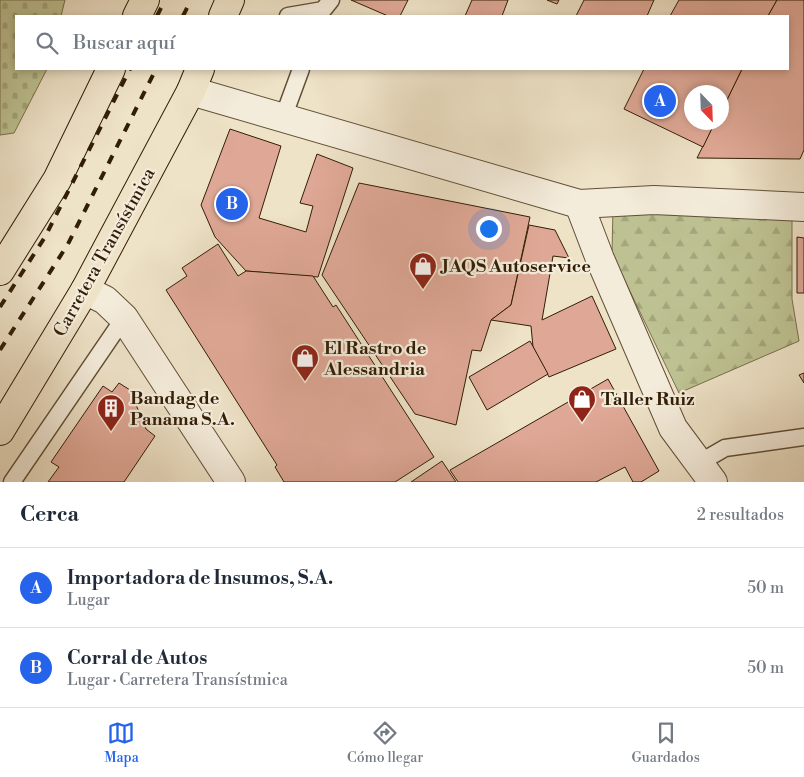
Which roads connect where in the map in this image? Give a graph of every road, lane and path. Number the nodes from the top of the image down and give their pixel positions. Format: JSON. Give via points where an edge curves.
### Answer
{"nodes":[{"id":1,"x":145,"y":0,"type":"edge"},
{"id":2,"x":230,"y":0,"type":"edge"},
{"id":3,"x":325,"y":9,"type":"edge"},
{"id":4,"x":138,"y":15,"type":"edge"},
{"id":5,"x":223,"y":15,"type":"edge"},
{"id":6,"x":293,"y":15,"type":"edge"},
{"id":7,"x":111,"y":70,"type":"edge"},
{"id":8,"x":301,"y":70,"type":"edge"},
{"id":9,"x":196,"y":80,"type":"edge"},
{"id":10,"x":283,"y":118,"type":"junction"},
{"id":11,"x":579,"y":204,"type":"junction"},
{"id":12,"x":804,"y":207,"type":"edge"},
{"id":13,"x":0,"y":272,"type":"edge"},
{"id":14,"x":85,"y":290,"type":"junction"},
{"id":15,"x":124,"y":318,"type":"junction"},
{"id":16,"x":0,"y":431,"type":"edge"},
{"id":17,"x":804,"y":436,"type":"edge"},
{"id":18,"x":706,"y":472,"type":"edge"},
{"id":19,"x":12,"y":482,"type":"edge"},
{"id":20,"x":231,"y":482,"type":"edge"}],
"edges":[{"from":1,"to":4,"type":"main road"},
{"from":2,"to":5,"type":"main road"},
{"from":3,"to":6,"type":"lane"},
{"from":7,"to":13,"type":"main road","via":[[57,180]]},
{"from":8,"to":10,"type":"lane"},
{"from":9,"to":10,"type":"street"},
{"from":9,"to":14,"type":"main road","name":"Carretera Transístmica"},
{"from":10,"to":11,"type":"street"},
{"from":11,"to":12,"type":"street","via":[[654,200]]},
{"from":11,"to":18,"type":"street","via":[[673,428]]},
{"from":14,"to":15,"type":"street","via":[[105,300]]},
{"from":14,"to":16,"type":"main road","name":"Carretera Transístmica"},
{"from":15,"to":19,"type":"lane"},
{"from":15,"to":20,"type":"street"},
{"from":17,"to":18,"type":"lane","via":[[725,448]]}]}
